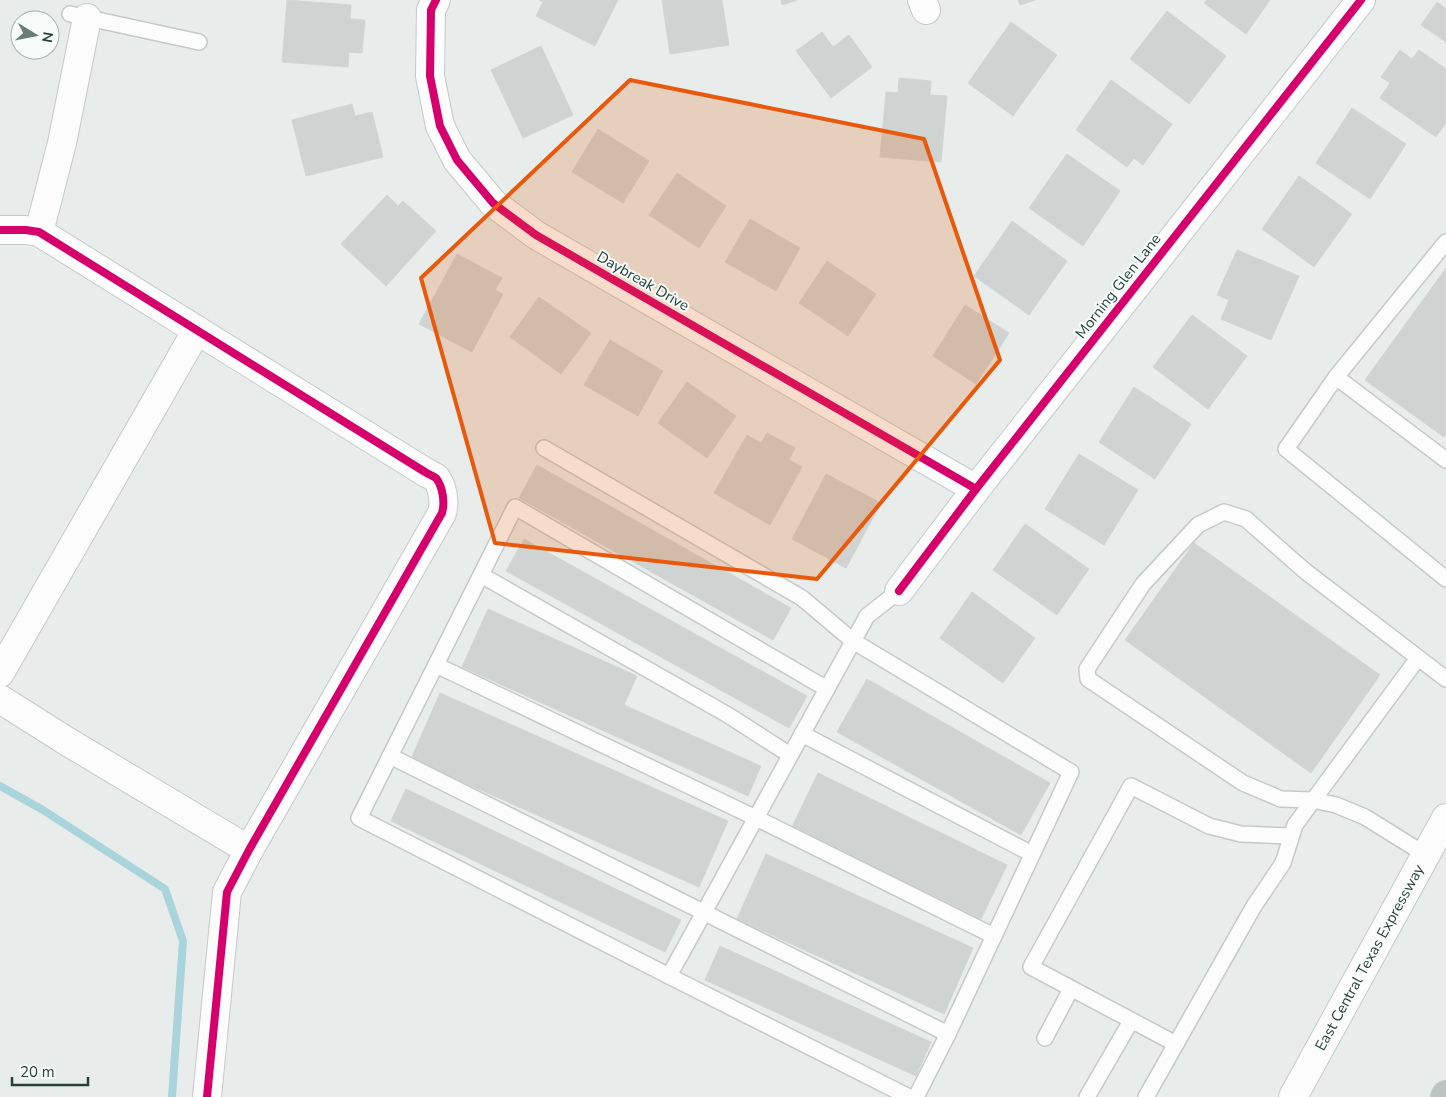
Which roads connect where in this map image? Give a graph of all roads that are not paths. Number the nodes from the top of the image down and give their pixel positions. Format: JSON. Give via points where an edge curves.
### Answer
{"nodes":[{"id":1,"x":436,"y":0,"type":"edge"},
{"id":2,"x":1361,"y":0,"type":"edge"},
{"id":3,"x":79,"y":16,"type":"joint"},
{"id":4,"x":199,"y":42,"type":"dead end"},
{"id":5,"x":0,"y":230,"type":"edge"},
{"id":6,"x":39,"y":232,"type":"junction"},
{"id":7,"x":1446,"y":242,"type":"edge"},
{"id":8,"x":197,"y":330,"type":"junction"},
{"id":9,"x":1336,"y":377,"type":"junction"},
{"id":10,"x":544,"y":448,"type":"dead end"},
{"id":11,"x":1446,"y":460,"type":"edge"},
{"id":12,"x":976,"y":489,"type":"junction"},
{"id":13,"x":481,"y":575,"type":"junction"},
{"id":14,"x":1446,"y":579,"type":"edge"},
{"id":15,"x":898,"y":591,"type":"joint"},
{"id":16,"x":854,"y":641,"type":"junction"},
{"id":17,"x":1418,"y":658,"type":"junction"},
{"id":18,"x":436,"y":665,"type":"junction"},
{"id":19,"x":0,"y":673,"type":"edge"},
{"id":20,"x":1446,"y":679,"type":"edge"},
{"id":21,"x":827,"y":688,"type":"junction"},
{"id":22,"x":0,"y":699,"type":"edge"},
{"id":23,"x":802,"y":734,"type":"junction"},
{"id":24,"x":790,"y":755,"type":"junction"},
{"id":25,"x":390,"y":756,"type":"junction"},
{"id":26,"x":1313,"y":800,"type":"junction"},
{"id":27,"x":756,"y":818,"type":"junction"},
{"id":28,"x":1446,"y":818,"type":"edge"},
{"id":29,"x":1291,"y":836,"type":"junction"},
{"id":30,"x":249,"y":850,"type":"junction"},
{"id":31,"x":1032,"y":854,"type":"junction"},
{"id":32,"x":1426,"y":855,"type":"junction"},
{"id":33,"x":703,"y":912,"type":"junction"},
{"id":34,"x":994,"y":936,"type":"junction"},
{"id":35,"x":669,"y":976,"type":"junction"},
{"id":36,"x":1071,"y":989,"type":"junction"},
{"id":37,"x":1131,"y":1021,"type":"junction"},
{"id":38,"x":948,"y":1034,"type":"junction"},
{"id":39,"x":1045,"y":1038,"type":"dead end"},
{"id":40,"x":1176,"y":1044,"type":"junction"},
{"id":41,"x":207,"y":1097,"type":"edge"},
{"id":42,"x":909,"y":1097,"type":"edge"},
{"id":43,"x":916,"y":1097,"type":"edge"},
{"id":44,"x":1087,"y":1097,"type":"edge"},
{"id":45,"x":1146,"y":1097,"type":"edge"},
{"id":46,"x":1294,"y":1097,"type":"edge"}],
"edges":[{"from":1,"to":12,"type":"street","name":"Daybreak Drive","via":[[431,10],[430,76],[440,126],[456,160],[492,203],[536,235]]},
{"from":2,"to":12,"type":"street","name":"Morning Glen Lane"},
{"from":3,"to":4,"type":"lane"},
{"from":3,"to":6,"type":"street","via":[[62,143]]},
{"from":5,"to":6,"type":"street"},
{"from":6,"to":8,"type":"street"},
{"from":7,"to":9,"type":"lane"},
{"from":8,"to":19,"type":"street"},
{"from":8,"to":30,"type":"street","via":[[436,479],[444,506]]},
{"from":9,"to":11,"type":"lane"},
{"from":9,"to":14,"type":"lane","via":[[1286,449]]},
{"from":10,"to":16,"type":"lane","via":[[802,598]]},
{"from":12,"to":15,"type":"street","name":"Morning Glen Lane"},
{"from":13,"to":18,"type":"lane"},
{"from":13,"to":21,"type":"lane","via":[[515,507]]},
{"from":13,"to":24,"type":"lane","via":[[728,715]]},
{"from":15,"to":16,"type":"lane","via":[[867,616]]},
{"from":16,"to":21,"type":"lane"},
{"from":16,"to":31,"type":"lane","via":[[1071,772]]},
{"from":17,"to":20,"type":"lane"},
{"from":17,"to":26,"type":"lane"},
{"from":17,"to":26,"type":"lane","via":[[1304,571],[1246,519],[1224,512],[1198,525],[1143,584],[1087,669],[1088,679],[1244,783],[1281,799]]},
{"from":18,"to":25,"type":"lane"},
{"from":18,"to":27,"type":"lane"},
{"from":21,"to":23,"type":"lane"},
{"from":22,"to":30,"type":"street"},
{"from":23,"to":24,"type":"lane"},
{"from":23,"to":31,"type":"lane"},
{"from":24,"to":27,"type":"lane"},
{"from":25,"to":33,"type":"lane"},
{"from":25,"to":35,"type":"lane","via":[[359,818]]},
{"from":26,"to":29,"type":"lane"},
{"from":26,"to":32,"type":"lane","via":[[1336,804],[1366,817]]},
{"from":27,"to":33,"type":"lane"},
{"from":27,"to":34,"type":"lane"},
{"from":28,"to":32,"type":"street","name":"East Central Texas Expressway"},
{"from":29,"to":36,"type":"lane","via":[[1241,834],[1209,826],[1131,786],[1031,967]]},
{"from":29,"to":40,"type":"lane","via":[[1283,863],[1254,906]]},
{"from":30,"to":41,"type":"street","via":[[227,892]]},
{"from":31,"to":34,"type":"lane"},
{"from":32,"to":46,"type":"street","name":"East Central Texas Expressway"},
{"from":33,"to":35,"type":"lane"},
{"from":33,"to":38,"type":"lane"},
{"from":34,"to":38,"type":"lane"},
{"from":35,"to":42,"type":"lane"},
{"from":36,"to":37,"type":"lane"},
{"from":36,"to":39,"type":"lane"},
{"from":37,"to":40,"type":"lane"},
{"from":37,"to":44,"type":"lane"},
{"from":38,"to":43,"type":"lane"},
{"from":40,"to":45,"type":"lane"}]}
